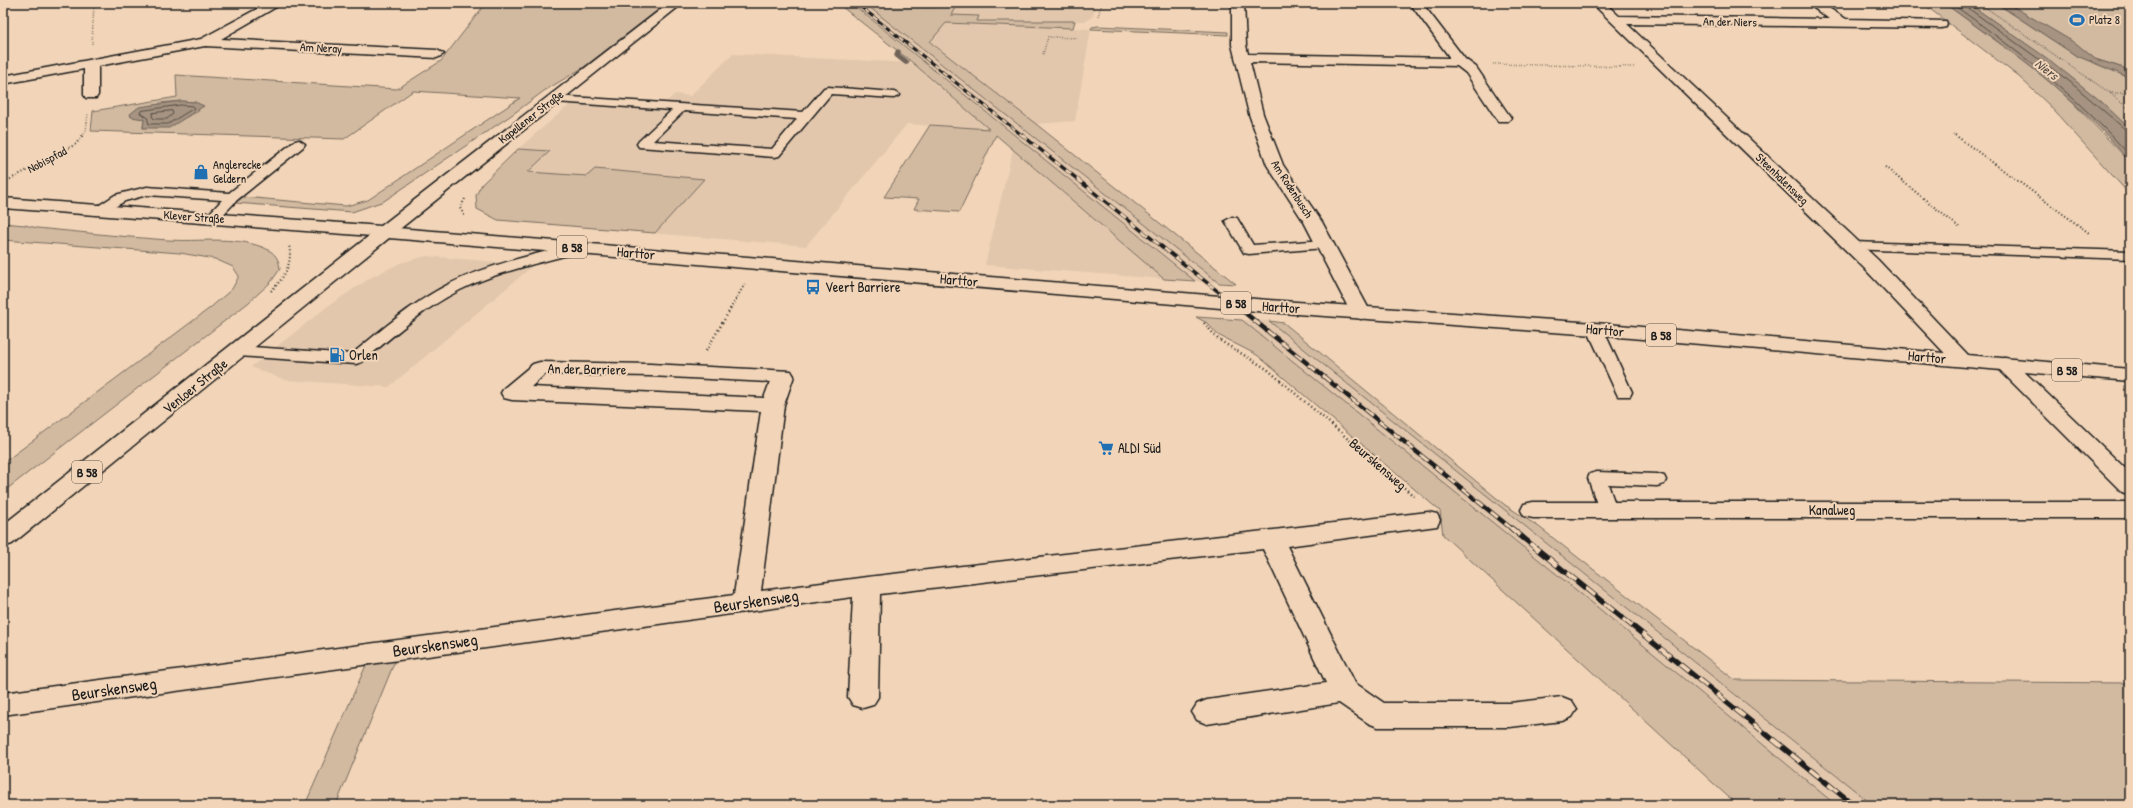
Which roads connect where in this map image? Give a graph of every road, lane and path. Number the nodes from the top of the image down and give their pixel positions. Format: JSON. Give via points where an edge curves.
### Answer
{"nodes":[{"id":1,"x":94,"y":3,"type":"edge"},
{"id":2,"x":277,"y":3,"type":"edge"},
{"id":3,"x":677,"y":3,"type":"edge"},
{"id":4,"x":1102,"y":3,"type":"edge"},
{"id":5,"x":1238,"y":3,"type":"edge"},
{"id":6,"x":1416,"y":3,"type":"edge"},
{"id":7,"x":1598,"y":3,"type":"edge"},
{"id":8,"x":1813,"y":3,"type":"edge"},
{"id":9,"x":1979,"y":3,"type":"edge"},
{"id":10,"x":1039,"y":4,"type":"edge"},
{"id":11,"x":1065,"y":5,"type":"dead end"},
{"id":12,"x":1098,"y":16,"type":"dead end"},
{"id":13,"x":1616,"y":20,"type":"junction"},
{"id":14,"x":1844,"y":23,"type":"junction"},
{"id":15,"x":1941,"y":24,"type":"dead end"},
{"id":16,"x":1078,"y":38,"type":"dead end"},
{"id":17,"x":205,"y":42,"type":"junction"},
{"id":18,"x":437,"y":54,"type":"dead end"},
{"id":19,"x":1043,"y":54,"type":"dead end"},
{"id":20,"x":1242,"y":58,"type":"junction"},
{"id":21,"x":91,"y":62,"type":"junction"},
{"id":22,"x":1460,"y":62,"type":"junction"},
{"id":23,"x":1665,"y":68,"type":"junction"},
{"id":24,"x":3,"y":71,"type":"edge"},
{"id":25,"x":31,"y":74,"type":"junction"},
{"id":26,"x":3,"y":80,"type":"edge"},
{"id":27,"x":2110,"y":93,"type":"junction"},
{"id":28,"x":2130,"y":93,"type":"edge"},
{"id":29,"x":91,"y":95,"type":"dead end"},
{"id":30,"x":894,"y":95,"type":"dead end"},
{"id":31,"x":555,"y":99,"type":"junction"},
{"id":32,"x":681,"y":108,"type":"junction"},
{"id":33,"x":2130,"y":110,"type":"edge"},
{"id":34,"x":806,"y":116,"type":"junction"},
{"id":35,"x":1502,"y":118,"type":"dead end"},
{"id":36,"x":86,"y":132,"type":"dead end"},
{"id":37,"x":1953,"y":134,"type":"dead end"},
{"id":38,"x":299,"y":144,"type":"dead end"},
{"id":39,"x":1885,"y":167,"type":"dead end"},
{"id":40,"x":3,"y":184,"type":"edge"},
{"id":41,"x":232,"y":197,"type":"junction"},
{"id":42,"x":3,"y":203,"type":"edge"},
{"id":43,"x":100,"y":210,"type":"junction"},
{"id":44,"x":212,"y":218,"type":"junction"},
{"id":45,"x":1232,"y":222,"type":"dead end"},
{"id":46,"x":309,"y":226,"type":"junction"},
{"id":47,"x":385,"y":232,"type":"junction"},
{"id":48,"x":1325,"y":244,"type":"junction"},
{"id":49,"x":1852,"y":246,"type":"junction"},
{"id":50,"x":577,"y":248,"type":"junction"},
{"id":51,"x":1987,"y":250,"type":"junction"},
{"id":52,"x":2124,"y":255,"type":"edge"},
{"id":53,"x":747,"y":280,"type":"dead end"},
{"id":54,"x":268,"y":293,"type":"dead end"},
{"id":55,"x":1361,"y":313,"type":"junction"},
{"id":56,"x":1203,"y":321,"type":"dead end"},
{"id":57,"x":1595,"y":329,"type":"junction"},
{"id":58,"x":238,"y":351,"type":"junction"},
{"id":59,"x":1962,"y":360,"type":"junction"},
{"id":60,"x":2004,"y":364,"type":"junction"},
{"id":61,"x":693,"y":372,"type":"junction"},
{"id":62,"x":2130,"y":375,"type":"edge"},
{"id":63,"x":1624,"y":392,"type":"dead end"},
{"id":64,"x":773,"y":405,"type":"junction"},
{"id":65,"x":1657,"y":480,"type":"dead end"},
{"id":66,"x":2130,"y":487,"type":"edge"},
{"id":67,"x":1533,"y":510,"type":"dead end"},
{"id":68,"x":1608,"y":510,"type":"junction"},
{"id":69,"x":2130,"y":510,"type":"edge"},
{"id":70,"x":1428,"y":520,"type":"joint"},
{"id":71,"x":3,"y":538,"type":"edge"},
{"id":72,"x":1271,"y":539,"type":"junction"},
{"id":73,"x":867,"y":586,"type":"junction"},
{"id":74,"x":746,"y":602,"type":"junction"},
{"id":75,"x":1344,"y":691,"type":"junction"},
{"id":76,"x":863,"y":697,"type":"dead end"},
{"id":77,"x":3,"y":704,"type":"edge"},
{"id":78,"x":1562,"y":709,"type":"dead end"},
{"id":79,"x":1207,"y":712,"type":"dead end"}],
"edges":[{"from":1,"to":21,"type":"path"},
{"from":2,"to":17,"type":"street","name":"Am Neray"},
{"from":3,"to":31,"type":"street","name":"Kapellener Straße"},
{"from":4,"to":12,"type":"path"},
{"from":5,"to":20,"type":"street","name":"Am Rodenbusch","via":[[1238,34]]},
{"from":6,"to":22,"type":"street"},
{"from":7,"to":13,"type":"street","name":"Steenhalensweg"},
{"from":8,"to":14,"type":"street"},
{"from":9,"to":27,"type":"path"},
{"from":10,"to":11,"type":"path"},
{"from":13,"to":14,"type":"street","name":"An der Niers"},
{"from":13,"to":23,"type":"street","name":"Steenhalensweg"},
{"from":14,"to":15,"type":"street","name":"An der Niers"},
{"from":16,"to":19,"type":"path","via":[[1048,37]]},
{"from":17,"to":18,"type":"street","name":"Am Neray"},
{"from":17,"to":21,"type":"street","name":"Am Neray"},
{"from":20,"to":22,"type":"street"},
{"from":20,"to":48,"type":"street","name":"Am Rodenbusch","via":[[1256,114],[1275,165]]},
{"from":21,"to":25,"type":"street","name":"Am Neray"},
{"from":21,"to":29,"type":"street"},
{"from":22,"to":23,"type":"path"},
{"from":22,"to":35,"type":"street","via":[[1471,70]]},
{"from":23,"to":49,"type":"street","name":"Steenhalensweg"},
{"from":24,"to":25,"type":"street"},
{"from":25,"to":26,"type":"street","name":"Am Neray"},
{"from":27,"to":28,"type":"path"},
{"from":27,"to":33,"type":"path"},
{"from":30,"to":34,"type":"lane","via":[[828,90]]},
{"from":31,"to":32,"type":"lane"},
{"from":31,"to":47,"type":"street","name":"Kapellener Straße"},
{"from":32,"to":34,"type":"lane"},
{"from":32,"to":34,"type":"lane","via":[[643,144],[775,153]]},
{"from":36,"to":40,"type":"path","name":"Nobispfad","via":[[76,144]]},
{"from":37,"to":52,"type":"path"},
{"from":38,"to":41,"type":"lane"},
{"from":39,"to":51,"type":"path"},
{"from":41,"to":43,"type":"lane","via":[[147,191],[120,198]]},
{"from":41,"to":44,"type":"lane"},
{"from":42,"to":43,"type":"street","name":"Klever Straße"},
{"from":43,"to":44,"type":"street","name":"Klever Straße"},
{"from":44,"to":46,"type":"street","name":"Klever Straße"},
{"from":45,"to":48,"type":"lane","via":[[1252,255]]},
{"from":46,"to":47,"type":"street","name":"Klever Straße"},
{"from":46,"to":54,"type":"path","via":[[288,241],[291,261],[279,283]]},
{"from":47,"to":50,"type":"street","name":"Harttor","number":"B 58"},
{"from":47,"to":58,"type":"street","name":"Venloer Straße","number":"B 58"},
{"from":48,"to":55,"type":"street","name":"Am Rodenbusch"},
{"from":49,"to":51,"type":"lane"},
{"from":49,"to":59,"type":"street","name":"Steenhalensweg"},
{"from":50,"to":55,"type":"street","name":"Harttor","number":"B 58"},
{"from":50,"to":58,"type":"lane","via":[[487,274],[457,286],[400,323],[356,358]]},
{"from":51,"to":52,"type":"lane"},
{"from":53,"to":61,"type":"path"},
{"from":55,"to":57,"type":"street","name":"Harttor","number":"B 58"},
{"from":56,"to":70,"type":"path","name":"Beurskensweg","via":[[1211,334],[1267,368],[1405,486]]},
{"from":57,"to":59,"type":"street","name":"Harttor","number":"B 58"},
{"from":57,"to":63,"type":"lane"},
{"from":58,"to":71,"type":"street","name":"Venloer Straße","number":"B 58"},
{"from":59,"to":60,"type":"street","name":"Harttor","number":"B 58"},
{"from":60,"to":62,"type":"street","name":"Harttor","number":"B 58"},
{"from":60,"to":66,"type":"street"},
{"from":61,"to":64,"type":"street","name":"An der Barriere","via":[[783,376]]},
{"from":61,"to":64,"type":"street","name":"An der Barriere","via":[[540,368],[512,393]]},
{"from":64,"to":74,"type":"street","name":"An der Barriere"},
{"from":65,"to":68,"type":"lane","via":[[1597,478]]},
{"from":67,"to":68,"type":"street","name":"Kanalweg"},
{"from":68,"to":69,"type":"street","name":"Kanalweg"},
{"from":70,"to":72,"type":"street","name":"Beurskensweg"},
{"from":72,"to":73,"type":"street","name":"Beurskensweg"},
{"from":72,"to":75,"type":"street"},
{"from":73,"to":74,"type":"street","name":"Beurskensweg"},
{"from":73,"to":76,"type":"street"},
{"from":74,"to":77,"type":"street","name":"Beurskensweg"},
{"from":75,"to":78,"type":"street","via":[[1378,715],[1510,715]]},
{"from":75,"to":79,"type":"street"}]}
